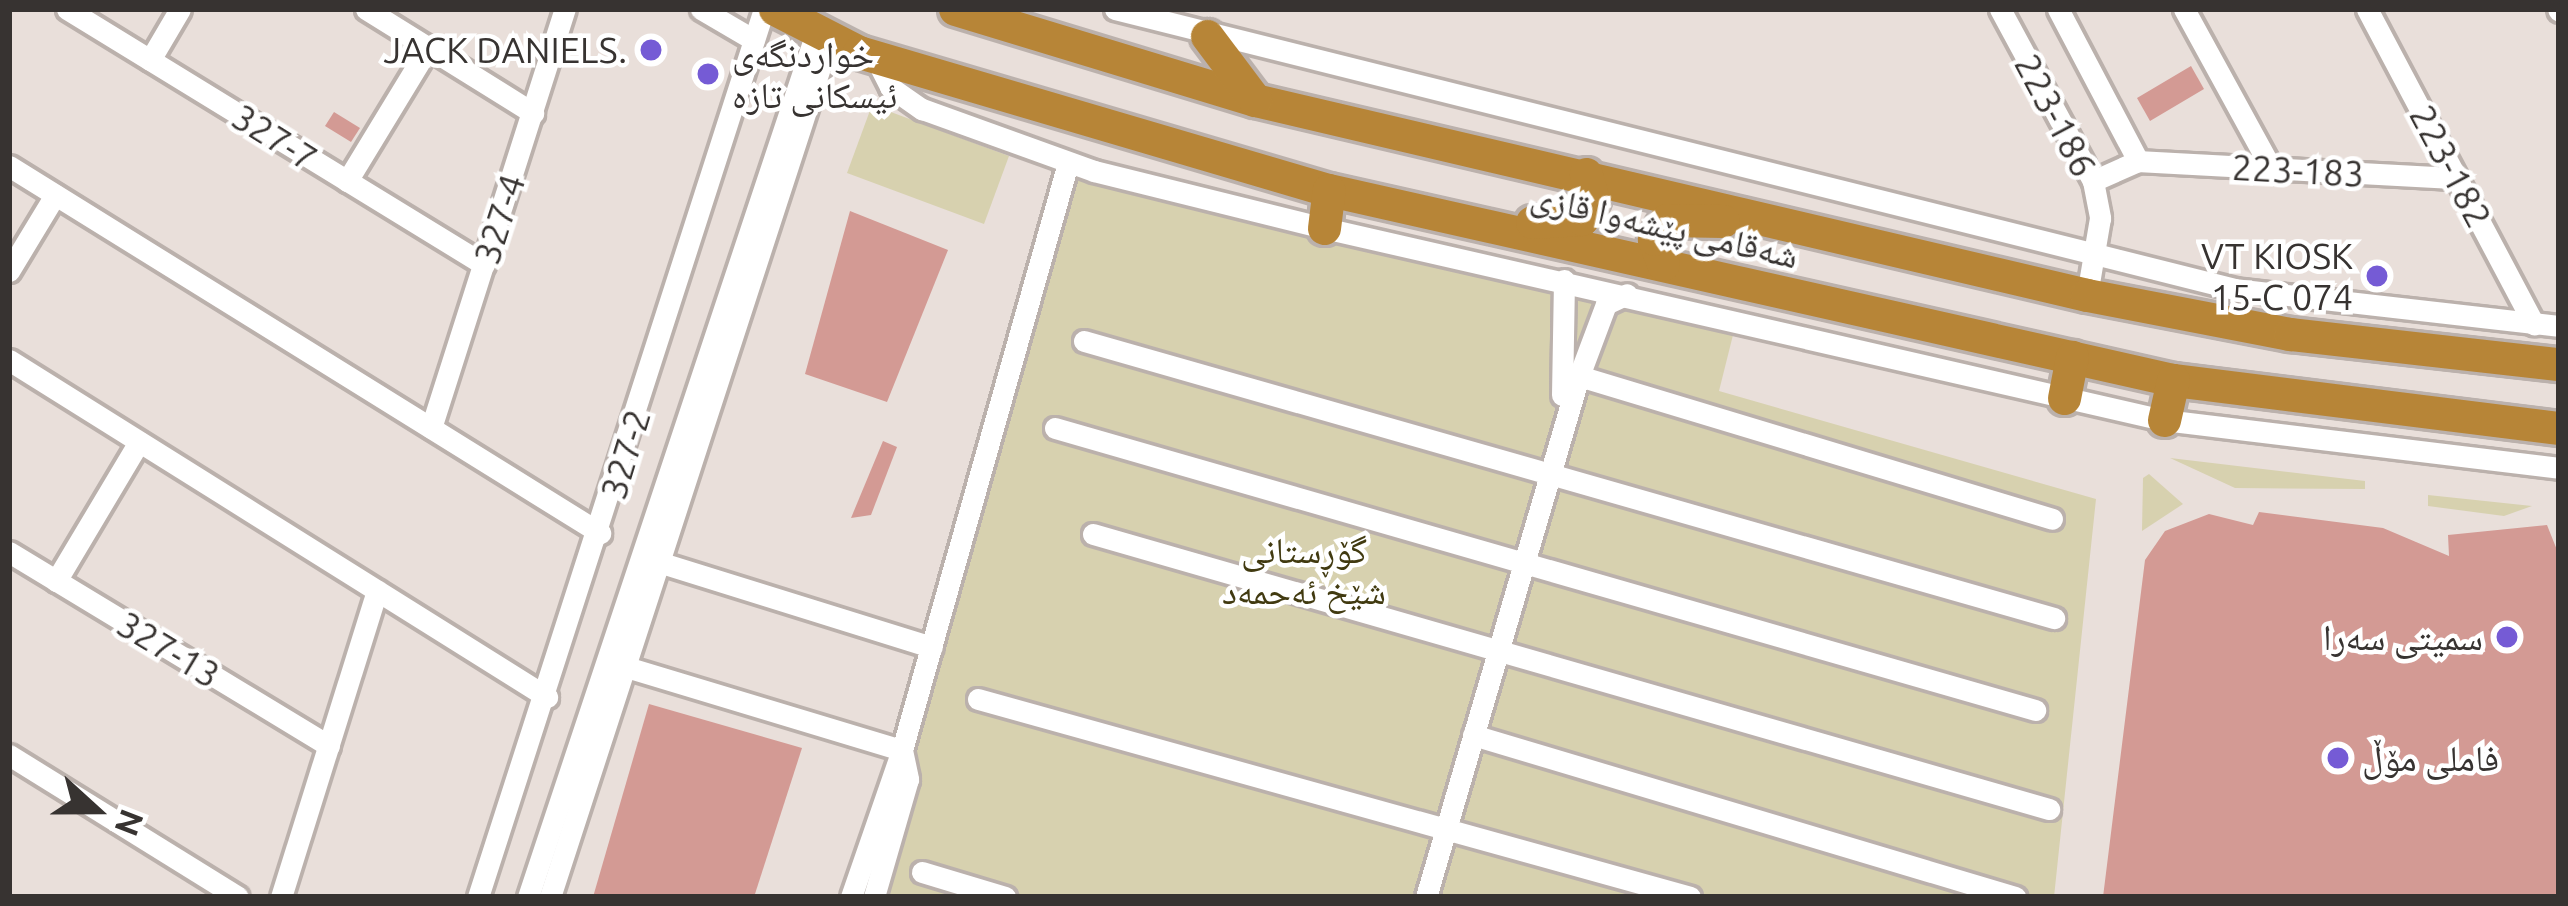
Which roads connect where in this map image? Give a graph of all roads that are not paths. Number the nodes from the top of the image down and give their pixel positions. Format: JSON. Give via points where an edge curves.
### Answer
{"nodes":[{"id":1,"x":67,"y":9,"type":"edge"},
{"id":2,"x":180,"y":9,"type":"edge"},
{"id":3,"x":366,"y":9,"type":"edge"},
{"id":4,"x":565,"y":9,"type":"edge"},
{"id":5,"x":700,"y":9,"type":"edge"},
{"id":6,"x":764,"y":9,"type":"edge"},
{"id":7,"x":776,"y":9,"type":"edge"},
{"id":8,"x":956,"y":9,"type":"edge"},
{"id":9,"x":1115,"y":9,"type":"edge"},
{"id":10,"x":2000,"y":9,"type":"edge"},
{"id":11,"x":2058,"y":9,"type":"edge"},
{"id":12,"x":2184,"y":9,"type":"edge"},
{"id":13,"x":2367,"y":9,"type":"edge"},
{"id":14,"x":824,"y":34,"type":"junction"},
{"id":15,"x":1207,"y":37,"type":"junction"},
{"id":16,"x":754,"y":40,"type":"junction"},
{"id":17,"x":428,"y":48,"type":"junction"},
{"id":18,"x":875,"y":57,"type":"junction"},
{"id":19,"x":150,"y":61,"type":"junction"},
{"id":20,"x":1255,"y":100,"type":"junction"},
{"id":21,"x":532,"y":113,"type":"junction"},
{"id":22,"x":2138,"y":161,"type":"junction"},
{"id":23,"x":1067,"y":163,"type":"junction"},
{"id":24,"x":9,"y":166,"type":"edge"},
{"id":25,"x":2271,"y":168,"type":"junction"},
{"id":26,"x":1586,"y":174,"type":"junction"},
{"id":27,"x":2457,"y":178,"type":"junction"},
{"id":28,"x":346,"y":181,"type":"junction"},
{"id":29,"x":2093,"y":182,"type":"junction"},
{"id":30,"x":1329,"y":190,"type":"junction"},
{"id":31,"x":55,"y":195,"type":"junction"},
{"id":32,"x":1464,"y":219,"type":"junction"},
{"id":33,"x":1808,"y":227,"type":"junction"},
{"id":34,"x":1324,"y":228,"type":"junction"},
{"id":35,"x":2096,"y":259,"type":"junction"},
{"id":36,"x":1663,"y":264,"type":"junction"},
{"id":37,"x":484,"y":265,"type":"junction"},
{"id":38,"x":9,"y":271,"type":"edge"},
{"id":39,"x":1564,"y":280,"type":"junction"},
{"id":40,"x":1627,"y":294,"type":"junction"},
{"id":41,"x":2087,"y":295,"type":"junction"},
{"id":42,"x":2534,"y":324,"type":"junction"},
{"id":43,"x":2559,"y":326,"type":"edge"},
{"id":44,"x":1084,"y":341,"type":"dead end"},
{"id":45,"x":2072,"y":357,"type":"junction"},
{"id":46,"x":9,"y":360,"type":"edge"},
{"id":47,"x":2559,"y":364,"type":"edge"},
{"id":48,"x":1579,"y":376,"type":"junction"},
{"id":49,"x":2173,"y":380,"type":"junction"},
{"id":50,"x":2064,"y":398,"type":"junction"},
{"id":51,"x":2164,"y":420,"type":"junction"},
{"id":52,"x":431,"y":428,"type":"junction"},
{"id":53,"x":1055,"y":428,"type":"dead end"},
{"id":54,"x":2559,"y":428,"type":"edge"},
{"id":55,"x":139,"y":442,"type":"junction"},
{"id":56,"x":2559,"y":468,"type":"edge"},
{"id":57,"x":1549,"y":472,"type":"junction"},
{"id":58,"x":2052,"y":519,"type":"dead end"},
{"id":59,"x":600,"y":533,"type":"junction"},
{"id":60,"x":1093,"y":534,"type":"dead end"},
{"id":61,"x":9,"y":552,"type":"edge"},
{"id":62,"x":1524,"y":557,"type":"junction"},
{"id":63,"x":652,"y":560,"type":"junction"},
{"id":64,"x":56,"y":581,"type":"junction"},
{"id":65,"x":377,"y":591,"type":"junction"},
{"id":66,"x":2054,"y":618,"type":"dead end"},
{"id":67,"x":932,"y":646,"type":"junction"},
{"id":68,"x":1499,"y":646,"type":"junction"},
{"id":69,"x":620,"y":665,"type":"junction"},
{"id":70,"x":547,"y":698,"type":"junction"},
{"id":71,"x":978,"y":699,"type":"dead end"},
{"id":72,"x":2035,"y":710,"type":"dead end"},
{"id":73,"x":1473,"y":735,"type":"junction"},
{"id":74,"x":328,"y":746,"type":"junction"},
{"id":75,"x":902,"y":749,"type":"junction"},
{"id":76,"x":9,"y":755,"type":"edge"},
{"id":77,"x":2049,"y":809,"type":"dead end"},
{"id":78,"x":1445,"y":830,"type":"junction"},
{"id":79,"x":922,"y":872,"type":"dead end"},
{"id":80,"x":238,"y":897,"type":"edge"},
{"id":81,"x":281,"y":897,"type":"edge"},
{"id":82,"x":478,"y":897,"type":"edge"},
{"id":83,"x":528,"y":897,"type":"edge"},
{"id":84,"x":550,"y":897,"type":"edge"},
{"id":85,"x":851,"y":897,"type":"edge"},
{"id":86,"x":874,"y":897,"type":"edge"},
{"id":87,"x":1005,"y":897,"type":"edge"},
{"id":88,"x":1426,"y":897,"type":"edge"},
{"id":89,"x":1690,"y":897,"type":"edge"},
{"id":90,"x":2015,"y":897,"type":"edge"}],
"edges":[{"from":1,"to":19,"type":"street","name":"327-7"},
{"from":2,"to":19,"type":"street"},
{"from":3,"to":17,"type":"street"},
{"from":4,"to":21,"type":"street","name":"327-4"},
{"from":5,"to":16,"type":"street"},
{"from":6,"to":16,"type":"street","name":"327-2"},
{"from":7,"to":14,"type":"highway","name":"شەقامی پێشەوا قازی"},
{"from":8,"to":20,"type":"highway","name":"شەقامی پێشەوا قازی"},
{"from":9,"to":15,"type":"street"},
{"from":10,"to":29,"type":"street","name":"223-186"},
{"from":11,"to":22,"type":"street"},
{"from":12,"to":25,"type":"street"},
{"from":13,"to":27,"type":"street","name":"223-182"},
{"from":14,"to":18,"type":"highway","name":"شەقامی پێشەوا قازی"},
{"from":14,"to":63,"type":"street"},
{"from":15,"to":20,"type":"highway"},
{"from":15,"to":35,"type":"street"},
{"from":16,"to":59,"type":"street","name":"327-2"},
{"from":17,"to":21,"type":"street"},
{"from":17,"to":28,"type":"street"},
{"from":18,"to":23,"type":"street","via":[[911,104]]},
{"from":18,"to":30,"type":"highway","name":"شەقامی پێشەوا قازی"},
{"from":19,"to":28,"type":"street","name":"327-7"},
{"from":20,"to":26,"type":"highway","name":"شەقامی پێشەوا قازی"},
{"from":21,"to":37,"type":"street","name":"327-4"},
{"from":22,"to":25,"type":"street","name":"223-183"},
{"from":22,"to":29,"type":"street"},
{"from":23,"to":34,"type":"street"},
{"from":23,"to":67,"type":"street"},
{"from":24,"to":31,"type":"street"},
{"from":25,"to":27,"type":"street","name":"223-183"},
{"from":26,"to":32,"type":"highway","via":[[1593,199],[1582,219]]},
{"from":26,"to":33,"type":"highway","name":"شەقامی پێشەوا قازی"},
{"from":27,"to":42,"type":"street","name":"223-182"},
{"from":28,"to":37,"type":"street","name":"327-7"},
{"from":29,"to":35,"type":"street","name":"223-186"},
{"from":30,"to":32,"type":"highway","name":"شەقامی پێشەوا قازی"},
{"from":30,"to":34,"type":"highway"},
{"from":31,"to":38,"type":"street"},
{"from":31,"to":52,"type":"street"},
{"from":32,"to":36,"type":"highway","name":"شەقامی پێشەوا قازی"},
{"from":33,"to":36,"type":"highway","via":[[1666,220],[1654,239]]},
{"from":33,"to":41,"type":"highway","name":"شەقامی پێشەوا قازی"},
{"from":34,"to":39,"type":"street"},
{"from":35,"to":41,"type":"street","name":"223-186"},
{"from":35,"to":42,"type":"street","via":[[2235,289]]},
{"from":36,"to":45,"type":"highway","name":"شەقامی پێشەوا قازی"},
{"from":37,"to":52,"type":"street","name":"327-4"},
{"from":39,"to":40,"type":"street"},
{"from":39,"to":57,"type":"street","via":[[1567,361]]},
{"from":40,"to":48,"type":"street","via":[[1606,304]]},
{"from":40,"to":50,"type":"street"},
{"from":41,"to":47,"type":"highway","name":"شەقامی پێشەوا قازی","via":[[2290,334]]},
{"from":42,"to":43,"type":"street"},
{"from":44,"to":57,"type":"street"},
{"from":45,"to":49,"type":"highway","name":"شەقامی پێشەوا قازی"},
{"from":45,"to":50,"type":"highway"},
{"from":46,"to":55,"type":"street"},
{"from":48,"to":57,"type":"street"},
{"from":48,"to":58,"type":"street"},
{"from":49,"to":51,"type":"highway"},
{"from":49,"to":54,"type":"highway","name":"شەقامی پێشەوا قازی"},
{"from":50,"to":51,"type":"street"},
{"from":51,"to":56,"type":"street"},
{"from":52,"to":59,"type":"street"},
{"from":53,"to":62,"type":"street"},
{"from":55,"to":64,"type":"street"},
{"from":55,"to":65,"type":"street"},
{"from":57,"to":62,"type":"street"},
{"from":57,"to":66,"type":"street"},
{"from":59,"to":70,"type":"street","name":"327-2"},
{"from":60,"to":68,"type":"street"},
{"from":61,"to":64,"type":"street","name":"327-13"},
{"from":62,"to":68,"type":"street"},
{"from":62,"to":72,"type":"street"},
{"from":63,"to":67,"type":"street"},
{"from":63,"to":69,"type":"street"},
{"from":64,"to":74,"type":"street","name":"327-13"},
{"from":65,"to":70,"type":"street"},
{"from":65,"to":74,"type":"street"},
{"from":67,"to":75,"type":"street"},
{"from":68,"to":73,"type":"street"},
{"from":68,"to":77,"type":"street"},
{"from":69,"to":75,"type":"street"},
{"from":69,"to":83,"type":"street"},
{"from":69,"to":84,"type":"street"},
{"from":70,"to":82,"type":"street","name":"327-2"},
{"from":71,"to":78,"type":"street"},
{"from":73,"to":78,"type":"street"},
{"from":73,"to":90,"type":"street"},
{"from":74,"to":81,"type":"street"},
{"from":75,"to":85,"type":"street"},
{"from":75,"to":86,"type":"street","via":[[908,779]]},
{"from":76,"to":80,"type":"street"},
{"from":78,"to":88,"type":"street"},
{"from":78,"to":89,"type":"street"},
{"from":79,"to":87,"type":"street"}]}
